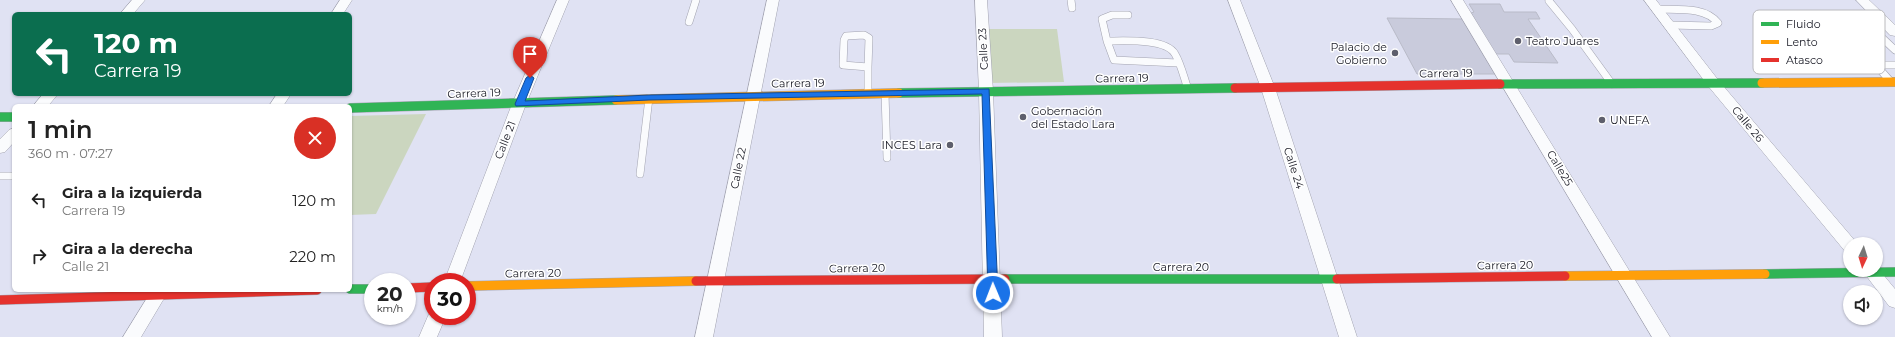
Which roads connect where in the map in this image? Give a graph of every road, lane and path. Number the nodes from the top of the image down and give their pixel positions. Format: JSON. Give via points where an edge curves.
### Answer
{"nodes":[{"id":1,"x":139,"y":0,"type":"edge"},
{"id":2,"x":346,"y":0,"type":"edge"},
{"id":3,"x":563,"y":0,"type":"edge"},
{"id":4,"x":696,"y":0,"type":"edge"},
{"id":5,"x":773,"y":0,"type":"edge"},
{"id":6,"x":981,"y":0,"type":"edge"},
{"id":7,"x":1071,"y":0,"type":"edge"},
{"id":8,"x":1234,"y":0,"type":"edge"},
{"id":9,"x":1457,"y":0,"type":"edge"},
{"id":10,"x":1862,"y":0,"type":"edge"},
{"id":11,"x":1549,"y":1,"type":"dead end"},
{"id":12,"x":1654,"y":5,"type":"edge"},
{"id":13,"x":1072,"y":8,"type":"dead end"},
{"id":14,"x":1872,"y":10,"type":"edge"},
{"id":15,"x":128,"y":12,"type":"edge"},
{"id":16,"x":338,"y":12,"type":"edge"},
{"id":17,"x":1128,"y":15,"type":"dead end"},
{"id":18,"x":689,"y":22,"type":"dead end"},
{"id":19,"x":1885,"y":22,"type":"edge"},
{"id":20,"x":1670,"y":25,"type":"junction"},
{"id":21,"x":1895,"y":32,"type":"edge"},
{"id":22,"x":1107,"y":41,"type":"junction"},
{"id":23,"x":1885,"y":41,"type":"edge"},
{"id":24,"x":1895,"y":50,"type":"edge"},
{"id":25,"x":1178,"y":63,"type":"junction"},
{"id":26,"x":869,"y":67,"type":"junction"},
{"id":27,"x":1885,"y":74,"type":"edge"},
{"id":28,"x":1893,"y":82,"type":"edge"},
{"id":29,"x":1509,"y":84,"type":"junction"},
{"id":30,"x":1612,"y":84,"type":"junction"},
{"id":31,"x":1714,"y":84,"type":"junction"},
{"id":32,"x":1268,"y":88,"type":"junction"},
{"id":33,"x":1188,"y":89,"type":"junction"},
{"id":34,"x":986,"y":91,"type":"junction"},
{"id":35,"x":885,"y":93,"type":"junction"},
{"id":36,"x":868,"y":94,"type":"junction"},
{"id":37,"x":49,"y":96,"type":"edge"},
{"id":38,"x":752,"y":96,"type":"junction"},
{"id":39,"x":649,"y":98,"type":"junction"},
{"id":40,"x":42,"y":104,"type":"edge"},
{"id":41,"x":519,"y":104,"type":"junction"},
{"id":42,"x":352,"y":108,"type":"edge"},
{"id":43,"x":0,"y":117,"type":"edge"},
{"id":44,"x":12,"y":117,"type":"edge"},
{"id":45,"x":12,"y":135,"type":"edge"},
{"id":46,"x":0,"y":148,"type":"edge"},
{"id":47,"x":887,"y":158,"type":"dead end"},
{"id":48,"x":640,"y":174,"type":"dead end"},
{"id":49,"x":0,"y":176,"type":"edge"},
{"id":50,"x":12,"y":176,"type":"edge"},
{"id":51,"x":1843,"y":238,"type":"edge"},
{"id":52,"x":1843,"y":272,"type":"edge"},
{"id":53,"x":1883,"y":272,"type":"edge"},
{"id":54,"x":1895,"y":272,"type":"edge"},
{"id":55,"x":455,"y":273,"type":"edge"},
{"id":56,"x":1625,"y":276,"type":"junction"},
{"id":57,"x":1876,"y":277,"type":"edge"},
{"id":58,"x":993,"y":279,"type":"junction"},
{"id":59,"x":1330,"y":279,"type":"junction"},
{"id":60,"x":716,"y":281,"type":"junction"},
{"id":61,"x":476,"y":286,"type":"edge"},
{"id":62,"x":352,"y":289,"type":"edge"},
{"id":63,"x":364,"y":289,"type":"edge"},
{"id":64,"x":160,"y":292,"type":"edge"},
{"id":65,"x":0,"y":300,"type":"edge"},
{"id":66,"x":1895,"y":301,"type":"edge"},
{"id":67,"x":433,"y":325,"type":"edge"},
{"id":68,"x":132,"y":337,"type":"edge"},
{"id":69,"x":428,"y":337,"type":"edge"},
{"id":70,"x":704,"y":337,"type":"edge"},
{"id":71,"x":993,"y":337,"type":"edge"},
{"id":72,"x":1348,"y":337,"type":"edge"},
{"id":73,"x":1661,"y":337,"type":"edge"}],
"edges":[{"from":1,"to":15,"type":"street"},
{"from":2,"to":16,"type":"street"},
{"from":3,"to":41,"type":"street","name":"Calle 21"},
{"from":4,"to":18,"type":"lane"},
{"from":5,"to":38,"type":"street","name":"Calle 22"},
{"from":6,"to":34,"type":"street","name":"Calle 23"},
{"from":7,"to":13,"type":"lane"},
{"from":8,"to":32,"type":"street","name":"Calle 24"},
{"from":9,"to":29,"type":"street","name":"Calle25"},
{"from":10,"to":14,"type":"street"},
{"from":11,"to":30,"type":"lane"},
{"from":12,"to":20,"type":"street","name":"Calle 26"},
{"from":12,"to":20,"type":"lane","via":[[1702,12],[1714,16],[1718,23],[1711,26]]},
{"from":17,"to":22,"type":"lane","via":[[1112,15],[1102,19]]},
{"from":19,"to":21,"type":"street"},
{"from":20,"to":31,"type":"street","name":"Calle 26"},
{"from":22,"to":25,"type":"lane","via":[[1155,43],[1166,46],[1173,49]]},
{"from":22,"to":25,"type":"lane","via":[[1114,60]]},
{"from":23,"to":24,"type":"lane"},
{"from":25,"to":33,"type":"lane"},
{"from":26,"to":26,"type":"lane","via":[[870,38],[864,35],[846,36],[843,65],[853,68]]},
{"from":26,"to":36,"type":"lane"},
{"from":27,"to":28,"type":"lane"},
{"from":28,"to":31,"type":"street","name":"Carrera 19"},
{"from":29,"to":30,"type":"street","name":"Carrera 19"},
{"from":29,"to":32,"type":"street","name":"Carrera 19"},
{"from":29,"to":56,"type":"street","name":"Calle25"},
{"from":30,"to":31,"type":"street","name":"Carrera 19"},
{"from":31,"to":51,"type":"street","name":"Calle 26"},
{"from":32,"to":33,"type":"street","name":"Carrera 19"},
{"from":32,"to":59,"type":"street","name":"Calle 24"},
{"from":33,"to":34,"type":"street","name":"Carrera 19"},
{"from":34,"to":35,"type":"street","name":"Carrera 19"},
{"from":34,"to":58,"type":"street","name":"Calle 23"},
{"from":35,"to":36,"type":"street","name":"Carrera 19"},
{"from":35,"to":47,"type":"lane"},
{"from":36,"to":38,"type":"street","name":"Carrera 19"},
{"from":37,"to":40,"type":"street"},
{"from":38,"to":39,"type":"street","name":"Carrera 19"},
{"from":38,"to":60,"type":"street","name":"Calle 22"},
{"from":39,"to":41,"type":"street","name":"Carrera 19"},
{"from":39,"to":48,"type":"lane"},
{"from":41,"to":42,"type":"street","name":"Carrera 19"},
{"from":41,"to":55,"type":"street","name":"Calle 21"},
{"from":43,"to":44,"type":"street"},
{"from":45,"to":46,"type":"street"},
{"from":49,"to":50,"type":"lane"},
{"from":52,"to":56,"type":"street","name":"Carrera 20"},
{"from":53,"to":54,"type":"street","name":"Carrera 20"},
{"from":56,"to":59,"type":"street","name":"Carrera 20"},
{"from":56,"to":73,"type":"street","name":"Calle25"},
{"from":57,"to":66,"type":"street"},
{"from":58,"to":59,"type":"street","name":"Carrera 20"},
{"from":58,"to":60,"type":"street","name":"Carrera 20"},
{"from":58,"to":71,"type":"street","name":"Calle 23"},
{"from":59,"to":72,"type":"street","name":"Calle 24"},
{"from":60,"to":61,"type":"street","name":"Carrera 20"},
{"from":60,"to":70,"type":"street","name":"Calle 22"},
{"from":62,"to":63,"type":"street"},
{"from":64,"to":65,"type":"street"},
{"from":64,"to":68,"type":"street"},
{"from":67,"to":69,"type":"street"}]}
